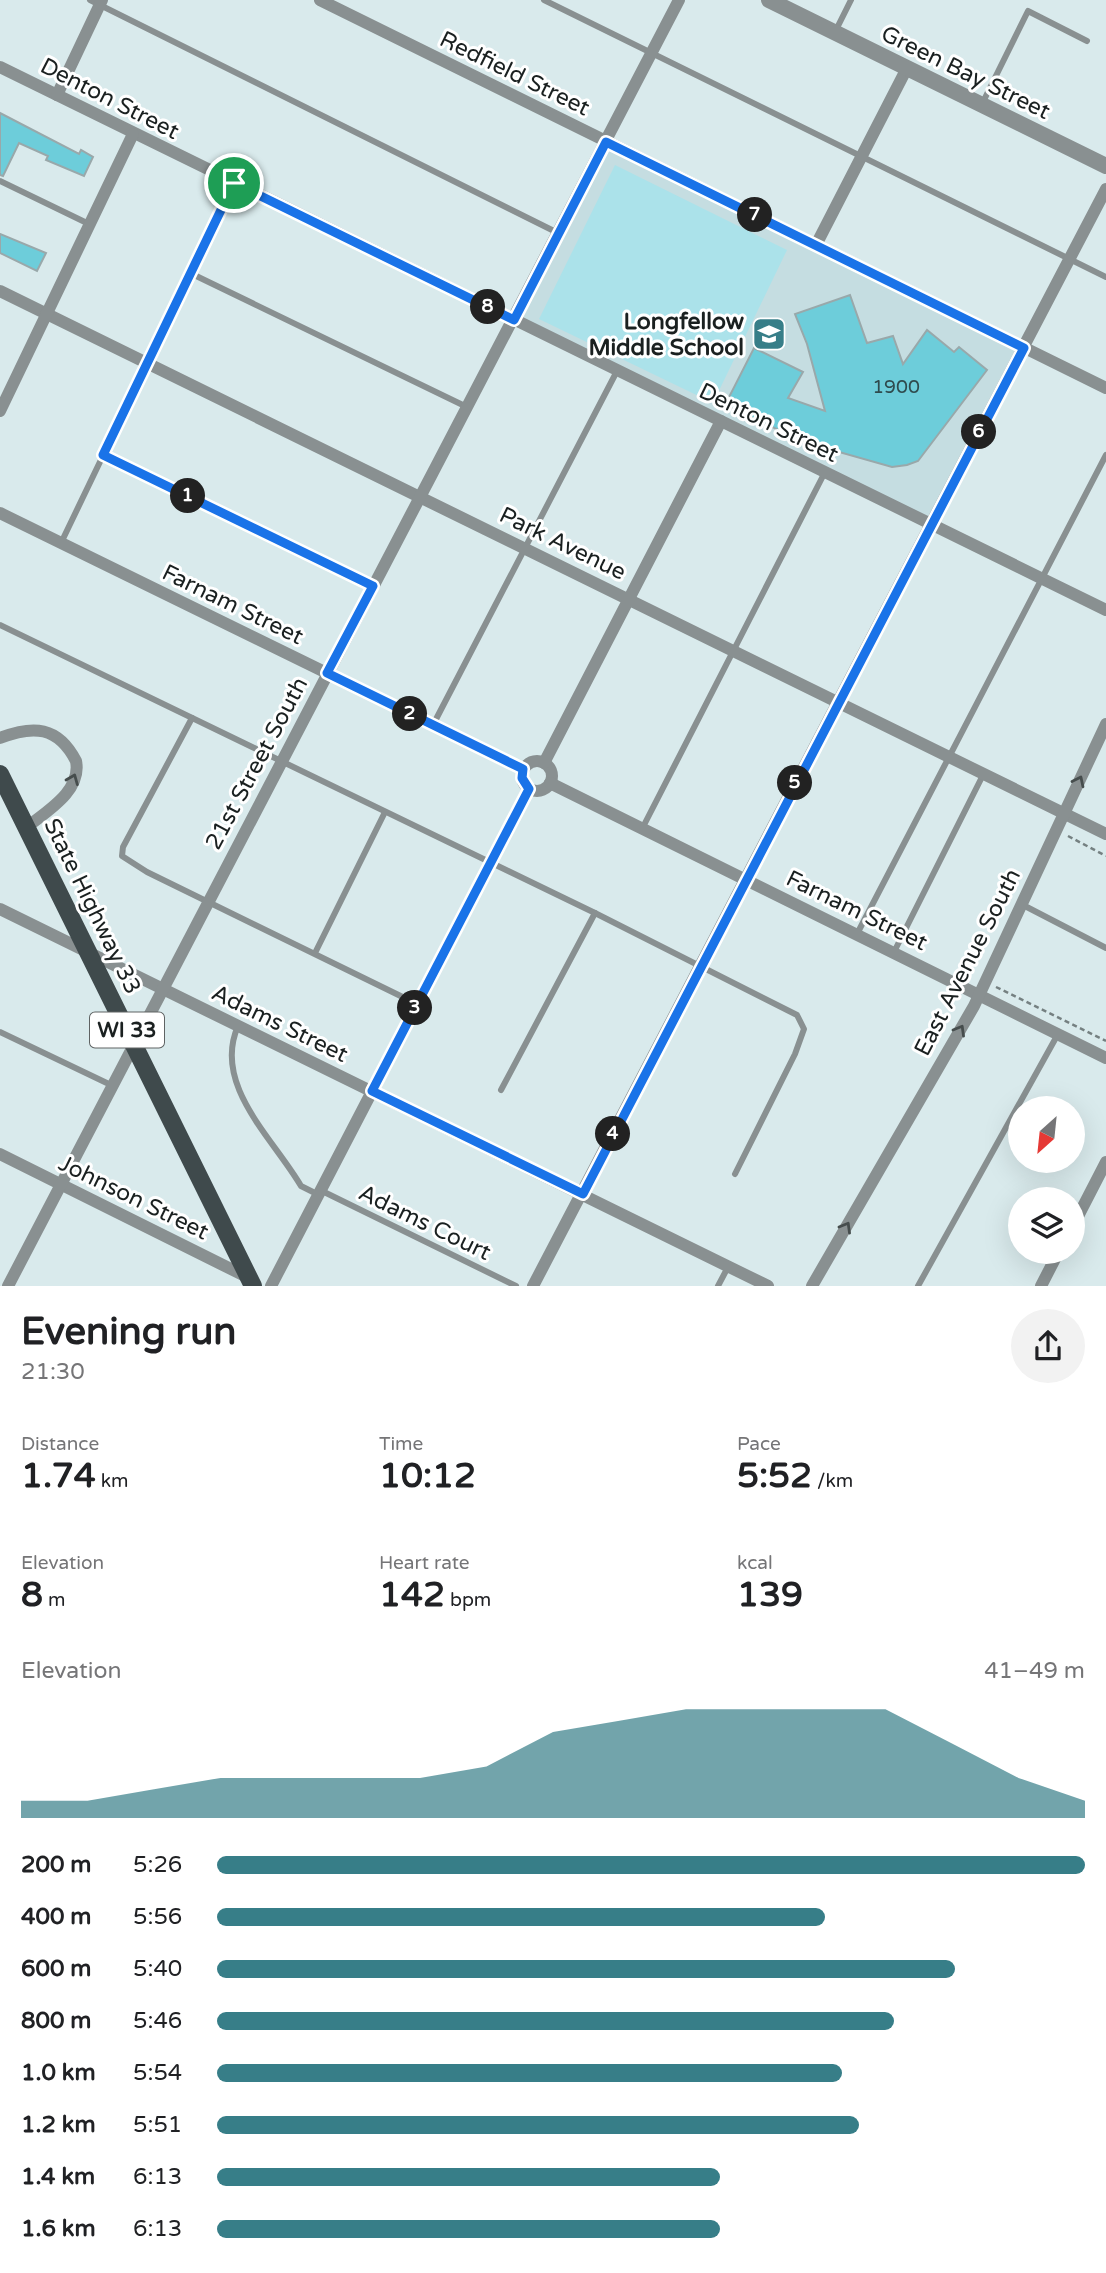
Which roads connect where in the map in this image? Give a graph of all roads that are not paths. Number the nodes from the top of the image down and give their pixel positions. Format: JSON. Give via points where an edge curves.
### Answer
{"nodes":[{"id":1,"x":320,"y":0,"type":"edge"},
{"id":2,"x":544,"y":0,"type":"edge"},
{"id":3,"x":679,"y":0,"type":"edge"},
{"id":4,"x":769,"y":0,"type":"edge"},
{"id":5,"x":851,"y":0,"type":"edge"},
{"id":6,"x":97,"y":2,"type":"edge"},
{"id":7,"x":835,"y":32,"type":"junction"},
{"id":8,"x":1087,"y":41,"type":"dead end"},
{"id":9,"x":652,"y":53,"type":"junction"},
{"id":10,"x":0,"y":67,"type":"edge"},
{"id":11,"x":907,"y":68,"type":"junction"},
{"id":12,"x":57,"y":95,"type":"junction"},
{"id":13,"x":982,"y":105,"type":"junction"},
{"id":14,"x":132,"y":134,"type":"junction"},
{"id":15,"x":606,"y":142,"type":"junction"},
{"id":16,"x":862,"y":156,"type":"junction"},
{"id":17,"x":1106,"y":166,"type":"edge"},
{"id":18,"x":0,"y":181,"type":"edge"},
{"id":19,"x":234,"y":183,"type":"junction"},
{"id":20,"x":1106,"y":189,"type":"edge"},
{"id":21,"x":89,"y":225,"type":"junction"},
{"id":22,"x":559,"y":233,"type":"junction"},
{"id":23,"x":816,"y":245,"type":"junction"},
{"id":24,"x":1070,"y":259,"type":"junction"},
{"id":25,"x":190,"y":273,"type":"junction"},
{"id":26,"x":1106,"y":277,"type":"edge"},
{"id":27,"x":0,"y":291,"type":"edge"},
{"id":28,"x":47,"y":314,"type":"junction"},
{"id":29,"x":514,"y":320,"type":"junction"},
{"id":30,"x":1024,"y":348,"type":"junction"},
{"id":31,"x":146,"y":363,"type":"junction"},
{"id":32,"x":617,"y":371,"type":"junction"},
{"id":33,"x":1106,"y":388,"type":"edge"},
{"id":34,"x":1,"y":407,"type":"edge"},
{"id":35,"x":469,"y":408,"type":"junction"},
{"id":36,"x":721,"y":421,"type":"junction"},
{"id":37,"x":103,"y":455,"type":"junction"},
{"id":38,"x":1106,"y":455,"type":"edge"},
{"id":39,"x":825,"y":472,"type":"junction"},
{"id":40,"x":420,"y":496,"type":"junction"},
{"id":41,"x":0,"y":513,"type":"edge"},
{"id":42,"x":931,"y":524,"type":"junction"},
{"id":43,"x":61,"y":543,"type":"junction"},
{"id":44,"x":523,"y":548,"type":"junction"},
{"id":45,"x":1042,"y":579,"type":"junction"},
{"id":46,"x":373,"y":586,"type":"junction"},
{"id":47,"x":630,"y":600,"type":"junction"},
{"id":48,"x":1106,"y":610,"type":"edge"},
{"id":49,"x":0,"y":625,"type":"edge"},
{"id":50,"x":733,"y":651,"type":"junction"},
{"id":51,"x":327,"y":673,"type":"junction"},
{"id":52,"x":837,"y":702,"type":"junction"},
{"id":53,"x":192,"y":718,"type":"junction"},
{"id":54,"x":1106,"y":724,"type":"edge"},
{"id":55,"x":433,"y":725,"type":"junction"},
{"id":56,"x":0,"y":738,"type":"edge"},
{"id":57,"x":948,"y":756,"type":"junction"},
{"id":58,"x":281,"y":761,"type":"junction"},
{"id":59,"x":544,"y":763,"type":"junction"},
{"id":60,"x":523,"y":769,"type":"junction"},
{"id":61,"x":984,"y":773,"type":"junction"},
{"id":62,"x":0,"y":774,"type":"edge"},
{"id":63,"x":550,"y":783,"type":"junction"},
{"id":64,"x":529,"y":789,"type":"junction"},
{"id":65,"x":385,"y":812,"type":"junction"},
{"id":66,"x":1064,"y":812,"type":"junction"},
{"id":67,"x":27,"y":827,"type":"junction"},
{"id":68,"x":643,"y":827,"type":"junction"},
{"id":69,"x":1106,"y":834,"type":"edge"},
{"id":70,"x":491,"y":863,"type":"junction"},
{"id":71,"x":746,"y":878,"type":"junction"},
{"id":72,"x":208,"y":901,"type":"junction"},
{"id":73,"x":1020,"y":904,"type":"junction"},
{"id":74,"x":0,"y":909,"type":"edge"},
{"id":75,"x":595,"y":912,"type":"junction"},
{"id":76,"x":857,"y":934,"type":"junction"},
{"id":77,"x":1106,"y":948,"type":"edge"},
{"id":78,"x":87,"y":951,"type":"junction"},
{"id":79,"x":894,"y":952,"type":"junction"},
{"id":80,"x":315,"y":953,"type":"junction"},
{"id":81,"x":701,"y":965,"type":"junction"},
{"id":82,"x":981,"y":987,"type":"junction"},
{"id":83,"x":163,"y":989,"type":"junction"},
{"id":84,"x":417,"y":1004,"type":"junction"},
{"id":85,"x":238,"y":1026,"type":"junction"},
{"id":86,"x":0,"y":1032,"type":"edge"},
{"id":87,"x":1058,"y":1034,"type":"junction"},
{"id":88,"x":134,"y":1044,"type":"junction"},
{"id":89,"x":1106,"y":1058,"type":"edge"},
{"id":90,"x":112,"y":1086,"type":"junction"},
{"id":91,"x":501,"y":1090,"type":"dead end"},
{"id":92,"x":372,"y":1091,"type":"junction"},
{"id":93,"x":0,"y":1154,"type":"edge"},
{"id":94,"x":1106,"y":1162,"type":"edge"},
{"id":95,"x":735,"y":1174,"type":"dead end"},
{"id":96,"x":1102,"y":1180,"type":"edge"},
{"id":97,"x":60,"y":1184,"type":"junction"},
{"id":98,"x":318,"y":1192,"type":"junction"},
{"id":99,"x":583,"y":1194,"type":"junction"},
{"id":100,"x":1085,"y":1207,"type":"edge"},
{"id":101,"x":1052,"y":1264,"type":"edge"},
{"id":102,"x":729,"y":1267,"type":"junction"},
{"id":103,"x":0,"y":1282,"type":"edge"},
{"id":104,"x":251,"y":1282,"type":"edge"},
{"id":105,"x":8,"y":1286,"type":"edge"},
{"id":106,"x":271,"y":1286,"type":"edge"},
{"id":107,"x":516,"y":1286,"type":"edge"},
{"id":108,"x":533,"y":1286,"type":"edge"},
{"id":109,"x":718,"y":1286,"type":"edge"},
{"id":110,"x":768,"y":1286,"type":"edge"},
{"id":111,"x":812,"y":1286,"type":"edge"},
{"id":112,"x":918,"y":1286,"type":"edge"},
{"id":113,"x":1041,"y":1286,"type":"edge"}],
"edges":[{"from":1,"to":15,"type":"street","name":"Redfield Street"},
{"from":2,"to":9,"type":"lane"},
{"from":3,"to":9,"type":"street","name":"21st Street South"},
{"from":4,"to":7,"type":"street","name":"Green Bay Street"},
{"from":5,"to":7,"type":"lane"},
{"from":6,"to":12,"type":"street"},
{"from":6,"to":22,"type":"lane"},
{"from":7,"to":11,"type":"street","name":"Green Bay Street"},
{"from":8,"to":13,"type":"lane","via":[[1028,11]]},
{"from":9,"to":15,"type":"street","name":"21st Street South"},
{"from":9,"to":16,"type":"lane"},
{"from":10,"to":12,"type":"street","name":"Denton Street"},
{"from":11,"to":13,"type":"street","name":"Green Bay Street"},
{"from":11,"to":16,"type":"street"},
{"from":12,"to":14,"type":"street","name":"Denton Street"},
{"from":13,"to":17,"type":"street","name":"Green Bay Street"},
{"from":14,"to":19,"type":"street","name":"Denton Street"},
{"from":14,"to":21,"type":"street"},
{"from":15,"to":22,"type":"street","name":"21st Street South"},
{"from":15,"to":23,"type":"street","name":"Redfield Street"},
{"from":16,"to":23,"type":"street"},
{"from":16,"to":24,"type":"lane"},
{"from":18,"to":21,"type":"lane"},
{"from":19,"to":25,"type":"lane"},
{"from":19,"to":29,"type":"street","name":"Denton Street"},
{"from":20,"to":24,"type":"street"},
{"from":21,"to":28,"type":"street"},
{"from":22,"to":29,"type":"street","name":"21st Street South"},
{"from":23,"to":30,"type":"street","name":"Redfield Street"},
{"from":24,"to":26,"type":"lane"},
{"from":24,"to":30,"type":"street"},
{"from":25,"to":31,"type":"lane"},
{"from":25,"to":35,"type":"lane"},
{"from":27,"to":28,"type":"street","name":"Park Avenue"},
{"from":28,"to":31,"type":"street","name":"Park Avenue"},
{"from":28,"to":34,"type":"street"},
{"from":29,"to":32,"type":"street","name":"Denton Street"},
{"from":29,"to":35,"type":"street","name":"21st Street South"},
{"from":30,"to":33,"type":"street","name":"Redfield Street"},
{"from":30,"to":42,"type":"street"},
{"from":31,"to":37,"type":"lane"},
{"from":31,"to":40,"type":"street","name":"Park Avenue"},
{"from":32,"to":36,"type":"street","name":"Denton Street"},
{"from":32,"to":44,"type":"lane"},
{"from":35,"to":40,"type":"street","name":"21st Street South"},
{"from":36,"to":39,"type":"street","name":"Denton Street"},
{"from":36,"to":47,"type":"street"},
{"from":37,"to":43,"type":"lane"},
{"from":37,"to":46,"type":"lane"},
{"from":38,"to":45,"type":"lane"},
{"from":39,"to":42,"type":"street","name":"Denton Street"},
{"from":39,"to":50,"type":"lane"},
{"from":40,"to":44,"type":"street","name":"Park Avenue"},
{"from":40,"to":46,"type":"street","name":"21st Street South"},
{"from":41,"to":43,"type":"street","name":"Farnam Street"},
{"from":42,"to":45,"type":"street","name":"Denton Street"},
{"from":42,"to":52,"type":"street"},
{"from":43,"to":51,"type":"street","name":"Farnam Street"},
{"from":44,"to":47,"type":"street","name":"Park Avenue"},
{"from":44,"to":55,"type":"lane"},
{"from":45,"to":48,"type":"street","name":"Denton Street"},
{"from":45,"to":57,"type":"lane"},
{"from":46,"to":51,"type":"street","name":"21st Street South"},
{"from":47,"to":50,"type":"street","name":"Park Avenue"},
{"from":47,"to":59,"type":"street"},
{"from":49,"to":53,"type":"lane"},
{"from":50,"to":52,"type":"street","name":"Park Avenue"},
{"from":50,"to":68,"type":"lane"},
{"from":51,"to":55,"type":"street","name":"Farnam Street"},
{"from":51,"to":58,"type":"street","name":"21st Street South"},
{"from":52,"to":57,"type":"street","name":"Park Avenue"},
{"from":52,"to":71,"type":"street"},
{"from":53,"to":58,"type":"lane"},
{"from":53,"to":72,"type":"lane","via":[[122,856]]},
{"from":66,"to":54,"type":"street","name":"East Avenue South","one_way":true},
{"from":55,"to":60,"type":"street","name":"Farnam Street"},
{"from":67,"to":56,"type":"street","one_way":true,"via":[[68,791],[76,778],[76,761],[58,739],[41,730]]},
{"from":57,"to":61,"type":"street","name":"Park Avenue"},
{"from":57,"to":76,"type":"lane"},
{"from":58,"to":65,"type":"lane"},
{"from":58,"to":72,"type":"street","name":"21st Street South"},
{"from":59,"to":60,"type":"street","via":[[530,762]]},
{"from":59,"to":63,"type":"street","via":[[552,774]]},
{"from":60,"to":64,"type":"street","via":[[522,778]]},
{"from":61,"to":66,"type":"street","name":"Park Avenue"},
{"from":61,"to":79,"type":"lane"},
{"from":62,"to":67,"type":"main road","name":"State Highway 33","number":"WI 33"},
{"from":63,"to":64,"type":"street","via":[[544,789]]},
{"from":63,"to":68,"type":"street","name":"Farnam Street"},
{"from":64,"to":70,"type":"street"},
{"from":65,"to":70,"type":"lane"},
{"from":65,"to":80,"type":"lane"},
{"from":66,"to":69,"type":"street","name":"Park Avenue"},
{"from":66,"to":73,"type":"street","name":"East Avenue South"},
{"from":67,"to":78,"type":"main road","name":"State Highway 33","number":"WI 33"},
{"from":68,"to":71,"type":"street","name":"Farnam Street"},
{"from":70,"to":75,"type":"lane"},
{"from":70,"to":84,"type":"street"},
{"from":71,"to":76,"type":"street","name":"Farnam Street"},
{"from":71,"to":81,"type":"street"},
{"from":72,"to":80,"type":"lane"},
{"from":72,"to":83,"type":"street","name":"21st Street South"},
{"from":73,"to":77,"type":"lane"},
{"from":73,"to":82,"type":"street","name":"East Avenue South"},
{"from":74,"to":78,"type":"street","name":"Adams Street"},
{"from":75,"to":81,"type":"lane"},
{"from":75,"to":91,"type":"lane"},
{"from":76,"to":79,"type":"street","name":"Farnam Street"},
{"from":78,"to":83,"type":"street","name":"Adams Street"},
{"from":78,"to":88,"type":"main road","name":"State Highway 33","number":"WI 33"},
{"from":79,"to":82,"type":"street","name":"Farnam Street"},
{"from":80,"to":84,"type":"lane"},
{"from":81,"to":95,"type":"lane","via":[[797,1015],[804,1029]]},
{"from":81,"to":99,"type":"street"},
{"from":82,"to":87,"type":"street","name":"Farnam Street"},
{"from":111,"to":82,"type":"street","name":"East Avenue South","one_way":true},
{"from":83,"to":85,"type":"street","name":"Adams Street"},
{"from":83,"to":88,"type":"street","name":"21st Street South"},
{"from":84,"to":92,"type":"street"},
{"from":85,"to":92,"type":"street","name":"Adams Street"},
{"from":85,"to":98,"type":"lane","name":"Adams Court","via":[[229,1052],[238,1088],[301,1186]]},
{"from":86,"to":90,"type":"lane"},
{"from":87,"to":89,"type":"street","name":"Farnam Street"},
{"from":87,"to":112,"type":"lane"},
{"from":88,"to":90,"type":"street","name":"21st Street South"},
{"from":88,"to":104,"type":"main road","name":"State Highway 33","number":"WI 33"},
{"from":90,"to":97,"type":"street","name":"21st Street South"},
{"from":92,"to":98,"type":"street"},
{"from":92,"to":99,"type":"street","name":"Adams Street"},
{"from":93,"to":97,"type":"street","name":"Johnson Street"},
{"from":94,"to":96,"type":"street"},
{"from":96,"to":100,"type":"street"},
{"from":97,"to":104,"type":"street","name":"Johnson Street"},
{"from":97,"to":105,"type":"street","name":"21st Street South"},
{"from":98,"to":106,"type":"street"},
{"from":98,"to":107,"type":"lane","name":"Adams Court"},
{"from":99,"to":102,"type":"street","name":"Adams Street"},
{"from":99,"to":108,"type":"street"},
{"from":101,"to":113,"type":"street"},
{"from":102,"to":109,"type":"lane"},
{"from":102,"to":110,"type":"street","name":"Adams Street"},
{"from":103,"to":105,"type":"lane"}]}
